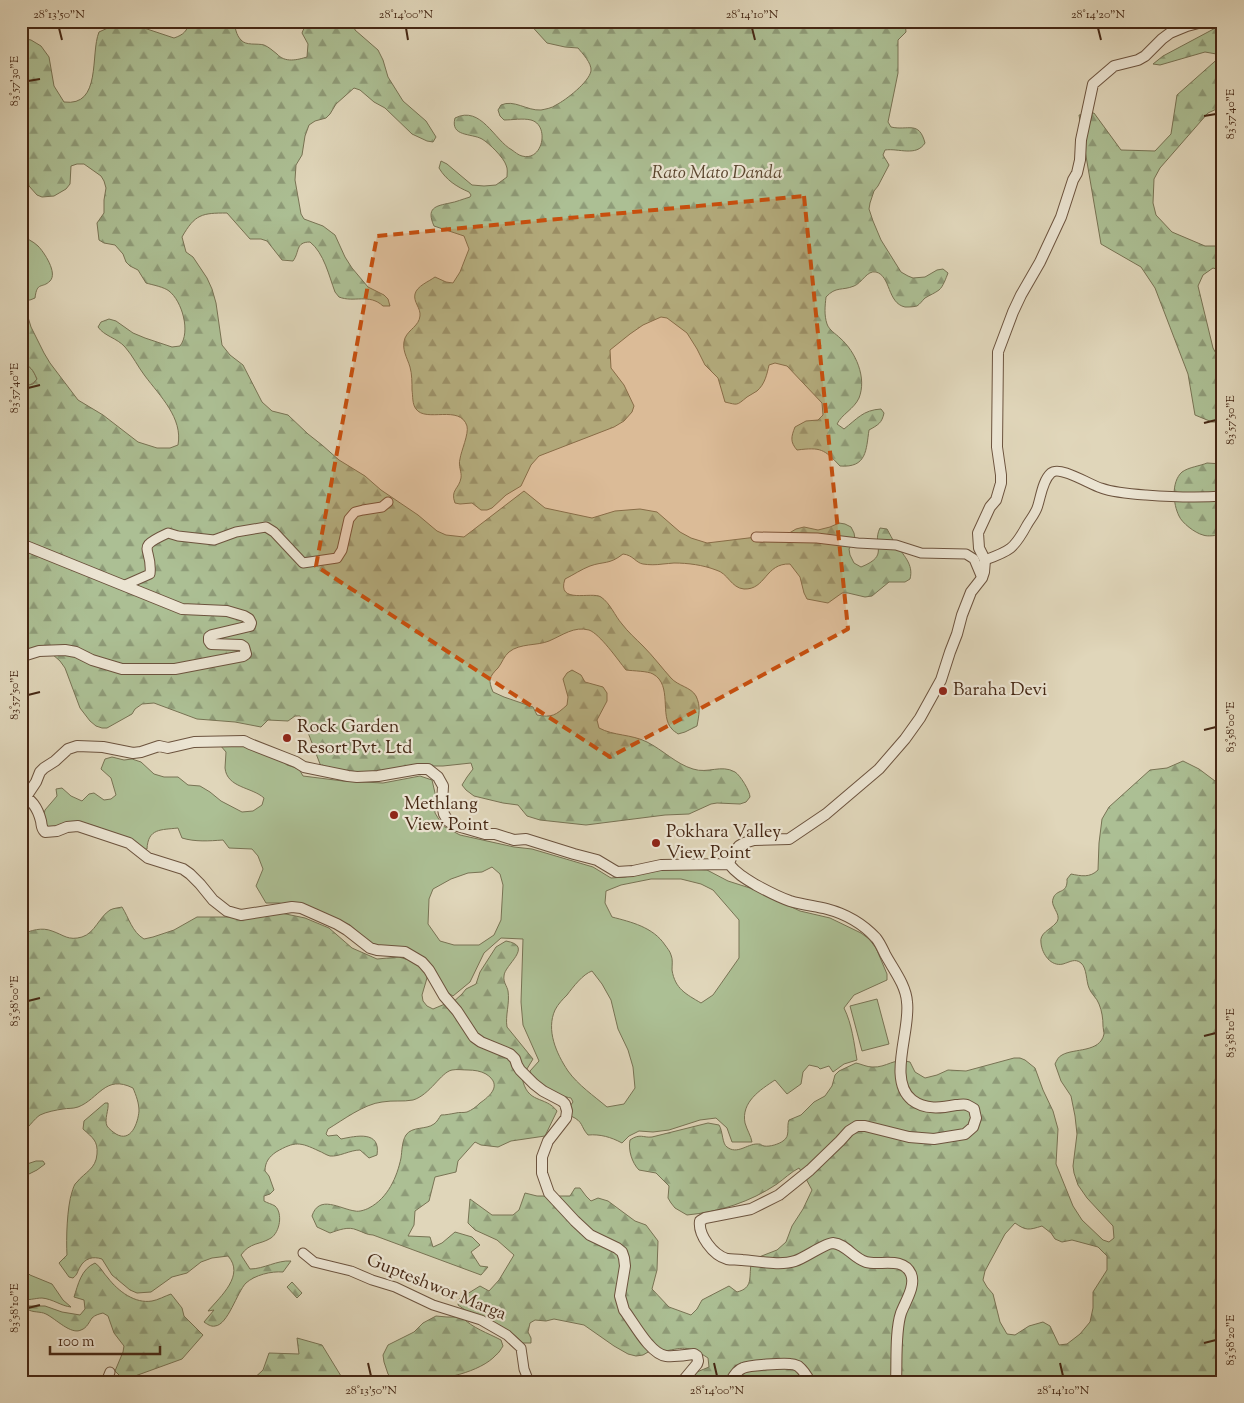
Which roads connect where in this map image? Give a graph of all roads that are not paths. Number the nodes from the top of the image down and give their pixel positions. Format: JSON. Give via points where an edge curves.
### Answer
{"nodes":[{"id":1,"x":1206,"y":21,"type":"edge"},
{"id":2,"x":1223,"y":496,"type":"edge"},
{"id":3,"x":388,"y":502,"type":"dead end"},
{"id":4,"x":756,"y":537,"type":"dead end"},
{"id":5,"x":21,"y":544,"type":"edge"},
{"id":6,"x":985,"y":560,"type":"junction"},
{"id":7,"x":982,"y":578,"type":"junction"},
{"id":8,"x":125,"y":585,"type":"junction"},
{"id":9,"x":21,"y":658,"type":"edge"},
{"id":10,"x":24,"y":796,"type":"edge"},
{"id":11,"x":729,"y":864,"type":"junction"},
{"id":12,"x":303,"y":1254,"type":"dead end"},
{"id":13,"x":110,"y":1372,"type":"dead end"},
{"id":14,"x":106,"y":1382,"type":"edge"},
{"id":15,"x":529,"y":1382,"type":"edge"},
{"id":16,"x":682,"y":1382,"type":"edge"},
{"id":17,"x":730,"y":1382,"type":"edge"},
{"id":18,"x":810,"y":1382,"type":"edge"},
{"id":19,"x":896,"y":1382,"type":"edge"}],
"edges":[{"from":1,"to":6,"type":"street","via":[[1170,33],[1138,60],[1114,66],[1093,84],[1081,140],[1078,173],[1040,262],[1012,312],[998,352],[997,446],[1001,483],[996,500],[978,533],[979,548]]},
{"from":2,"to":6,"type":"street","via":[[1188,498],[1126,494],[1055,471],[1046,481],[1035,513],[1019,540],[1011,549]]},
{"from":3,"to":8,"type":"street","via":[[382,507],[355,512],[349,519],[342,550],[336,558],[303,563],[266,527],[214,540],[168,533],[148,545],[150,574]]},
{"from":4,"to":7,"type":"street","via":[[817,538],[896,545],[921,553],[966,554],[974,559]]},
{"from":5,"to":8,"type":"street"},
{"from":6,"to":7,"type":"street"},
{"from":7,"to":11,"type":"street","via":[[971,592],[940,680],[916,724],[885,763],[817,822],[789,839],[754,840],[739,846]]},
{"from":8,"to":9,"type":"street","via":[[182,609],[227,611],[244,616],[249,619],[250,626],[212,635],[209,641],[211,644],[241,645],[246,654],[175,669],[122,670],[65,650],[39,651]]},
{"from":10,"to":11,"type":"street","via":[[44,768],[77,746],[137,753],[159,746],[168,748],[194,742],[244,741],[304,767],[348,776],[378,776],[428,769],[442,783],[443,810],[454,825],[514,840],[526,839],[597,860],[617,872],[661,865]]},
{"from":10,"to":16,"type":"street","via":[[34,804],[45,832],[78,826],[128,843],[148,858],[190,874],[227,911],[241,915],[301,908],[337,924],[370,948],[405,952],[422,962],[474,1037],[510,1054],[534,1084],[565,1104],[566,1118],[548,1141],[542,1157],[542,1172],[549,1193],[590,1235],[622,1252],[625,1266],[620,1291],[624,1310],[656,1352],[668,1356],[697,1356],[697,1364]]},
{"from":11,"to":19,"type":"street","via":[[771,893],[850,917],[876,937],[907,999],[900,1082],[905,1093],[928,1107],[966,1104],[974,1109],[976,1118],[966,1134],[934,1139],[857,1126],[779,1195],[751,1209],[700,1221],[699,1227],[708,1244],[728,1259],[764,1263],[795,1261],[832,1243],[864,1261],[902,1264],[907,1268],[912,1280],[900,1315]]},
{"from":12,"to":15,"type":"street","name":"Gupteshwor Marga","via":[[314,1262],[395,1287],[507,1334],[521,1348]]},
{"from":13,"to":14,"type":"street"},
{"from":17,"to":18,"type":"street","via":[[737,1371],[752,1365],[791,1364],[804,1372]]}]}
